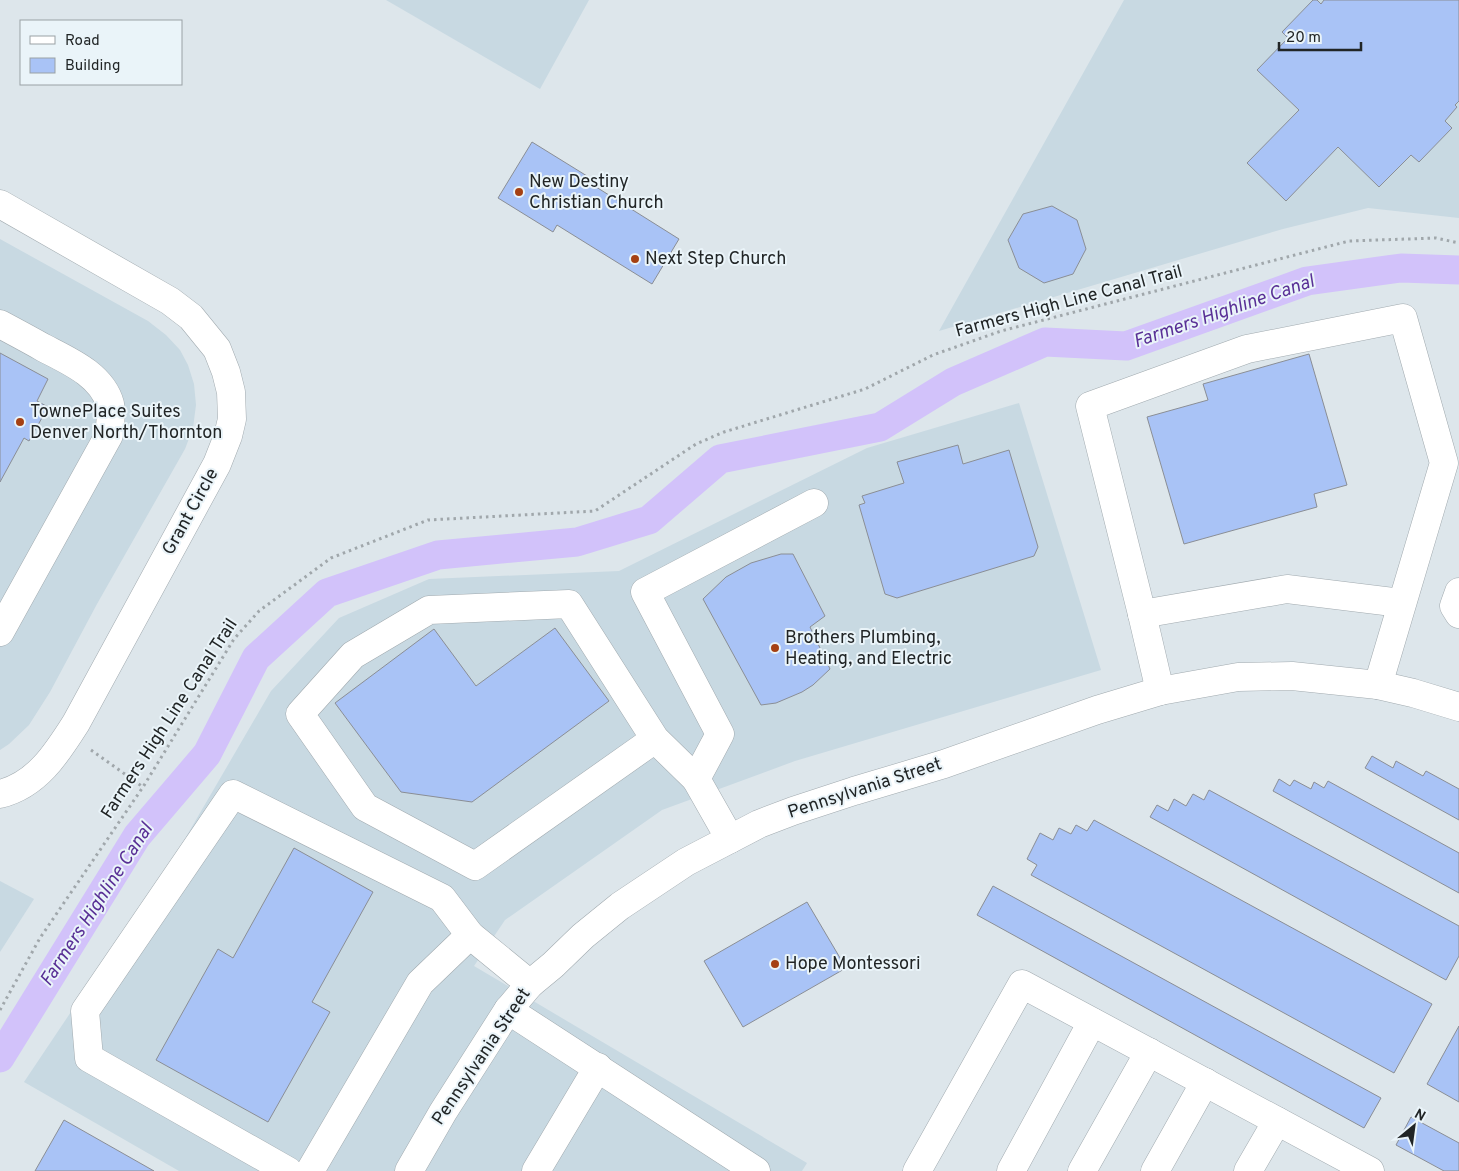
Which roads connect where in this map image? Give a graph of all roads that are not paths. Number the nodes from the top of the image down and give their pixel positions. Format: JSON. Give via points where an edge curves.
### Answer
{"nodes":[{"id":1,"x":0,"y":204,"type":"edge"},
{"id":2,"x":0,"y":324,"type":"edge"},
{"id":3,"x":814,"y":503,"type":"dead end"},
{"id":4,"x":1459,"y":592,"type":"edge"},
{"id":5,"x":1401,"y":603,"type":"junction"},
{"id":6,"x":1142,"y":614,"type":"junction"},
{"id":7,"x":1459,"y":614,"type":"edge"},
{"id":8,"x":0,"y":632,"type":"edge"},
{"id":9,"x":1378,"y":685,"type":"junction"},
{"id":10,"x":1160,"y":690,"type":"junction"},
{"id":11,"x":1459,"y":707,"type":"edge"},
{"id":12,"x":655,"y":739,"type":"junction"},
{"id":13,"x":696,"y":779,"type":"junction"},
{"id":14,"x":0,"y":794,"type":"edge"},
{"id":15,"x":730,"y":839,"type":"junction"},
{"id":16,"x":470,"y":936,"type":"junction"},
{"id":17,"x":530,"y":984,"type":"junction"},
{"id":18,"x":508,"y":1010,"type":"junction"},
{"id":19,"x":1092,"y":1022,"type":"junction"},
{"id":20,"x":1149,"y":1052,"type":"junction"},
{"id":21,"x":598,"y":1067,"type":"junction"},
{"id":22,"x":1205,"y":1082,"type":"junction"},
{"id":23,"x":1277,"y":1121,"type":"junction"},
{"id":24,"x":1337,"y":1163,"type":"edge"},
{"id":25,"x":288,"y":1171,"type":"edge"},
{"id":26,"x":310,"y":1171,"type":"edge"},
{"id":27,"x":409,"y":1171,"type":"edge"},
{"id":28,"x":536,"y":1171,"type":"edge"},
{"id":29,"x":756,"y":1171,"type":"edge"},
{"id":30,"x":917,"y":1171,"type":"edge"},
{"id":31,"x":1011,"y":1171,"type":"edge"},
{"id":32,"x":1082,"y":1171,"type":"edge"},
{"id":33,"x":1155,"y":1171,"type":"edge"},
{"id":34,"x":1248,"y":1171,"type":"edge"},
{"id":35,"x":1370,"y":1171,"type":"edge"}],
"edges":[{"from":1,"to":14,"type":"street","name":"Grant Circle","via":[[170,301],[191,317],[217,349],[231,392],[232,419],[217,464],[76,723],[42,769],[27,782]]},
{"from":2,"to":8,"type":"street","via":[[80,367],[96,381],[110,405],[109,435]]},
{"from":3,"to":13,"type":"street","via":[[645,592],[720,734]]},
{"from":4,"to":7,"type":"street","via":[[1454,606]]},
{"from":5,"to":6,"type":"street","via":[[1287,589]]},
{"from":5,"to":6,"type":"street","via":[[1444,463],[1404,318],[1247,349],[1090,406]]},
{"from":5,"to":9,"type":"street"},
{"from":6,"to":10,"type":"street"},
{"from":9,"to":10,"type":"street","name":"Pennsylvania Street","via":[[1292,676],[1238,677]]},
{"from":9,"to":11,"type":"street","name":"Pennsylvania Street"},
{"from":10,"to":15,"type":"street","name":"Pennsylvania Street","via":[[944,764],[793,810]]},
{"from":12,"to":12,"type":"street","via":[[569,604],[429,610],[353,655],[300,714],[365,807],[476,866]]},
{"from":12,"to":13,"type":"street"},
{"from":13,"to":15,"type":"street"},
{"from":15,"to":17,"type":"street","name":"Pennsylvania Street","via":[[686,862],[620,906]]},
{"from":16,"to":17,"type":"street"},
{"from":16,"to":25,"type":"street","via":[[442,898],[233,794],[85,1010],[89,1058]]},
{"from":16,"to":26,"type":"street","via":[[420,983]]},
{"from":17,"to":18,"type":"street","name":"Pennsylvania Street"},
{"from":18,"to":21,"type":"street"},
{"from":18,"to":27,"type":"street","name":"Pennsylvania Street"},
{"from":19,"to":20,"type":"street"},
{"from":19,"to":30,"type":"street","via":[[1022,984]]},
{"from":19,"to":31,"type":"street"},
{"from":20,"to":22,"type":"street"},
{"from":20,"to":32,"type":"street"},
{"from":21,"to":28,"type":"street"},
{"from":21,"to":29,"type":"street"},
{"from":22,"to":23,"type":"street"},
{"from":22,"to":33,"type":"street"},
{"from":23,"to":24,"type":"street"},
{"from":23,"to":34,"type":"street"},
{"from":24,"to":35,"type":"street"}]}
